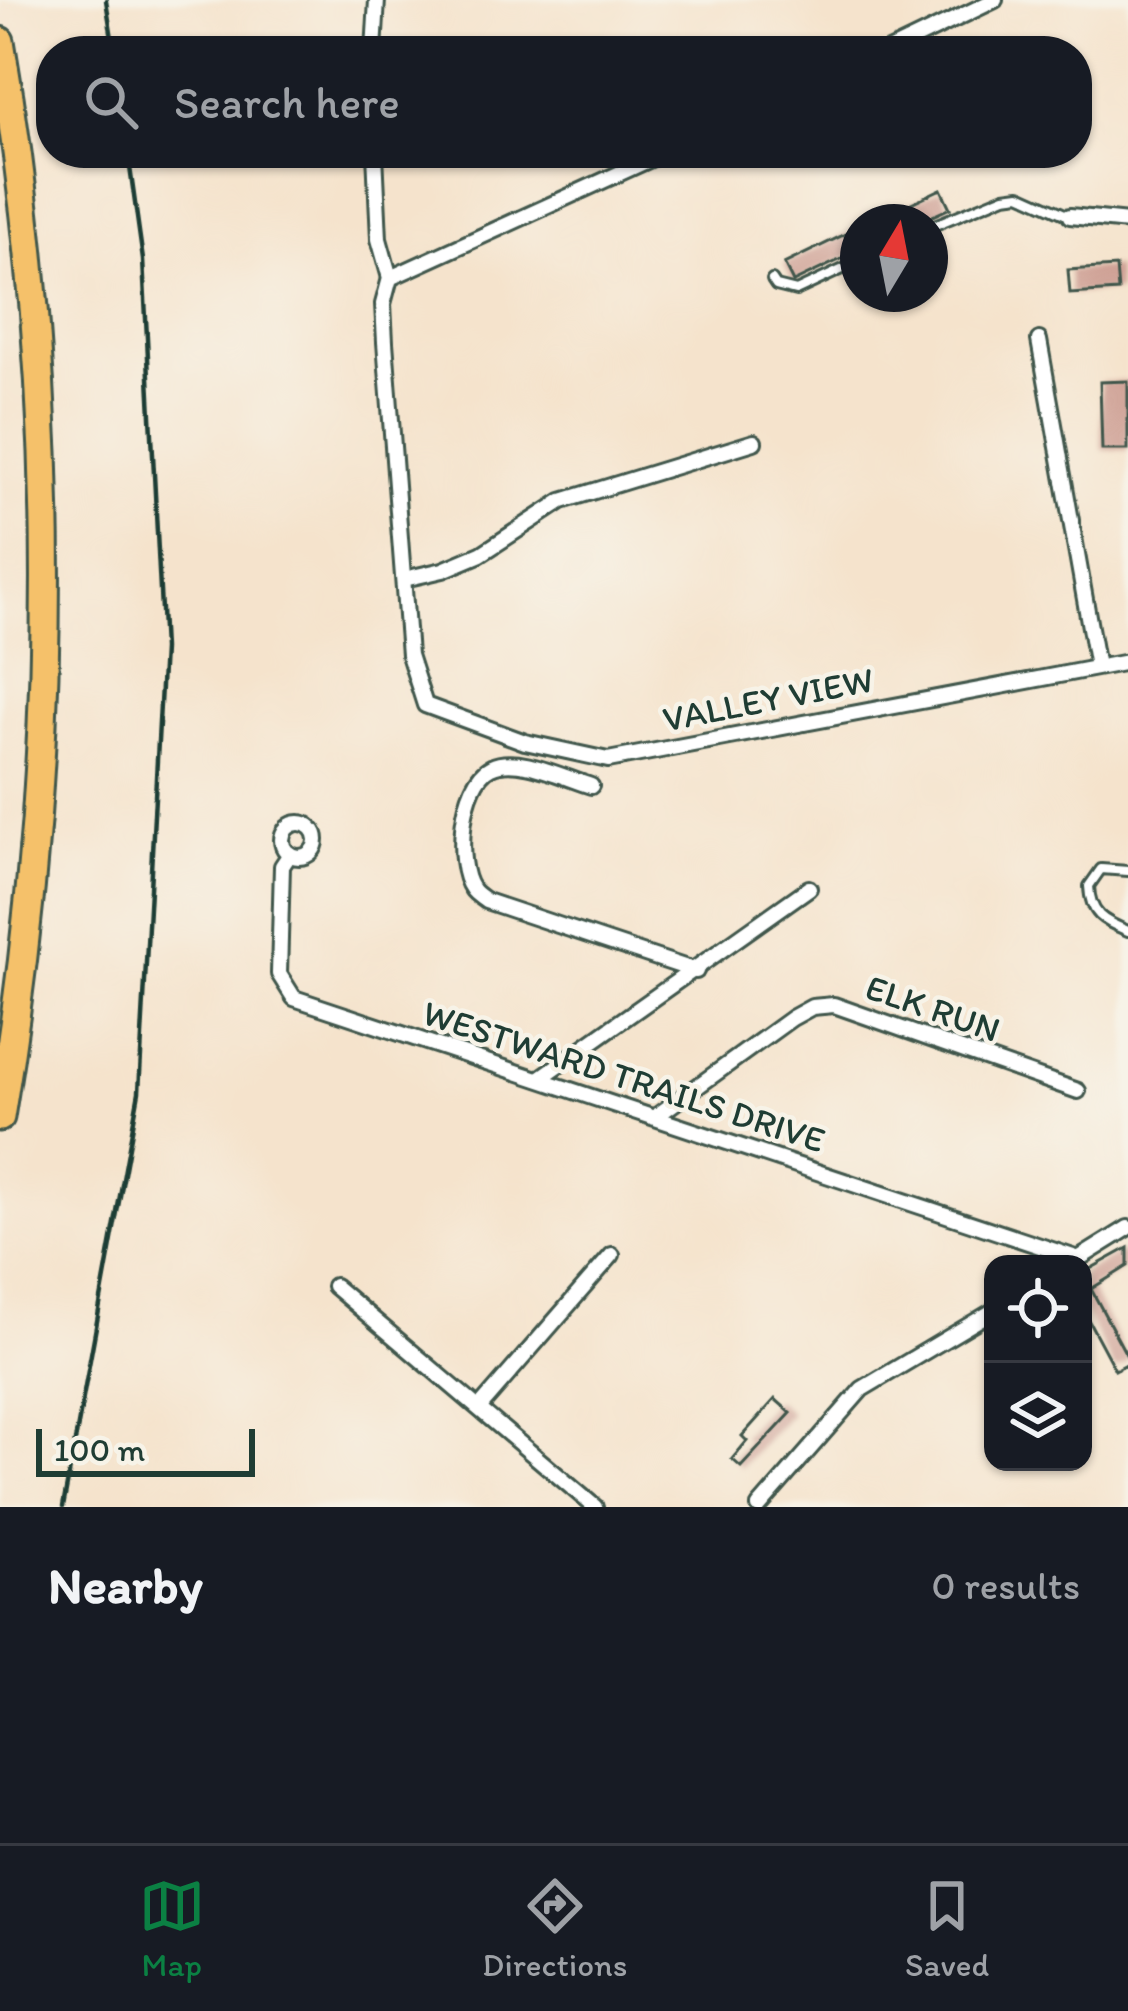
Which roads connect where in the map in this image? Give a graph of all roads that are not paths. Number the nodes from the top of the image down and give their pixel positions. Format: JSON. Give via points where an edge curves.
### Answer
{"nodes":[{"id":1,"x":377,"y":0,"type":"edge"},
{"id":2,"x":995,"y":0,"type":"edge"},
{"id":3,"x":375,"y":36,"type":"edge"},
{"id":4,"x":920,"y":36,"type":"edge"},
{"id":5,"x":0,"y":41,"type":"edge"},
{"id":6,"x":376,"y":168,"type":"edge"},
{"id":7,"x":631,"y":168,"type":"edge"},
{"id":8,"x":1070,"y":216,"type":"joint"},
{"id":9,"x":948,"y":220,"type":"edge"},
{"id":10,"x":1128,"y":222,"type":"edge"},
{"id":11,"x":840,"y":270,"type":"edge"},
{"id":12,"x":390,"y":278,"type":"junction"},
{"id":13,"x":772,"y":280,"type":"dead end"},
{"id":14,"x":1039,"y":340,"type":"dead end"},
{"id":15,"x":754,"y":442,"type":"dead end"},
{"id":16,"x":404,"y":579,"type":"junction"},
{"id":17,"x":1128,"y":662,"type":"edge"},
{"id":18,"x":1097,"y":667,"type":"junction"},
{"id":19,"x":591,"y":786,"type":"dead end"},
{"id":20,"x":290,"y":854,"type":"dead end"},
{"id":21,"x":1128,"y":871,"type":"edge"},
{"id":22,"x":809,"y":888,"type":"dead end"},
{"id":23,"x":1128,"y":931,"type":"edge"},
{"id":24,"x":696,"y":971,"type":"junction"},
{"id":25,"x":539,"y":1079,"type":"junction"},
{"id":26,"x":1078,"y":1091,"type":"dead end"},
{"id":27,"x":655,"y":1117,"type":"junction"},
{"id":28,"x":0,"y":1118,"type":"edge"},
{"id":29,"x":1128,"y":1228,"type":"edge"},
{"id":30,"x":612,"y":1255,"type":"dead end"},
{"id":31,"x":1055,"y":1255,"type":"edge"},
{"id":32,"x":1086,"y":1255,"type":"edge"},
{"id":33,"x":334,"y":1286,"type":"dead end"},
{"id":34,"x":984,"y":1315,"type":"edge"},
{"id":35,"x":479,"y":1408,"type":"junction"},
{"id":36,"x":595,"y":1507,"type":"edge"},
{"id":37,"x":759,"y":1507,"type":"edge"}],
"edges":[{"from":1,"to":3,"type":"street"},
{"from":2,"to":4,"type":"street"},
{"from":5,"to":28,"type":"highway","via":[[36,311],[48,569],[37,829]]},
{"from":6,"to":12,"type":"street"},
{"from":7,"to":12,"type":"street"},
{"from":8,"to":9,"type":"lane","via":[[1020,194]]},
{"from":8,"to":10,"type":"street"},
{"from":11,"to":13,"type":"lane","via":[[796,291]]},
{"from":12,"to":16,"type":"street","via":[[383,304]]},
{"from":14,"to":18,"type":"street"},
{"from":15,"to":16,"type":"street","via":[[562,501],[482,554]]},
{"from":16,"to":18,"type":"street","name":"VALLEY VIEW","via":[[409,655],[425,705],[525,742],[608,760]]},
{"from":17,"to":18,"type":"street","name":"VALLEY VIEW"},
{"from":19,"to":24,"type":"street","via":[[517,764],[478,776],[462,847],[470,886],[486,901]]},
{"from":20,"to":25,"type":"street","name":"WESTWARD TRAILS DRIVE","via":[[282,866],[279,974],[294,998]]},
{"from":21,"to":23,"type":"lane","via":[[1101,869],[1089,886],[1103,921]]},
{"from":22,"to":24,"type":"street"},
{"from":24,"to":25,"type":"street"},
{"from":25,"to":27,"type":"street","name":"WESTWARD TRAILS DRIVE"},
{"from":26,"to":27,"type":"street","name":"ELK RUN","via":[[834,1005],[792,1018]]},
{"from":27,"to":31,"type":"street","name":"WESTWARD TRAILS DRIVE"},
{"from":29,"to":32,"type":"street"},
{"from":30,"to":35,"type":"street"},
{"from":33,"to":35,"type":"street"},
{"from":34,"to":37,"type":"street","via":[[862,1389]]},
{"from":35,"to":36,"type":"street"}]}
